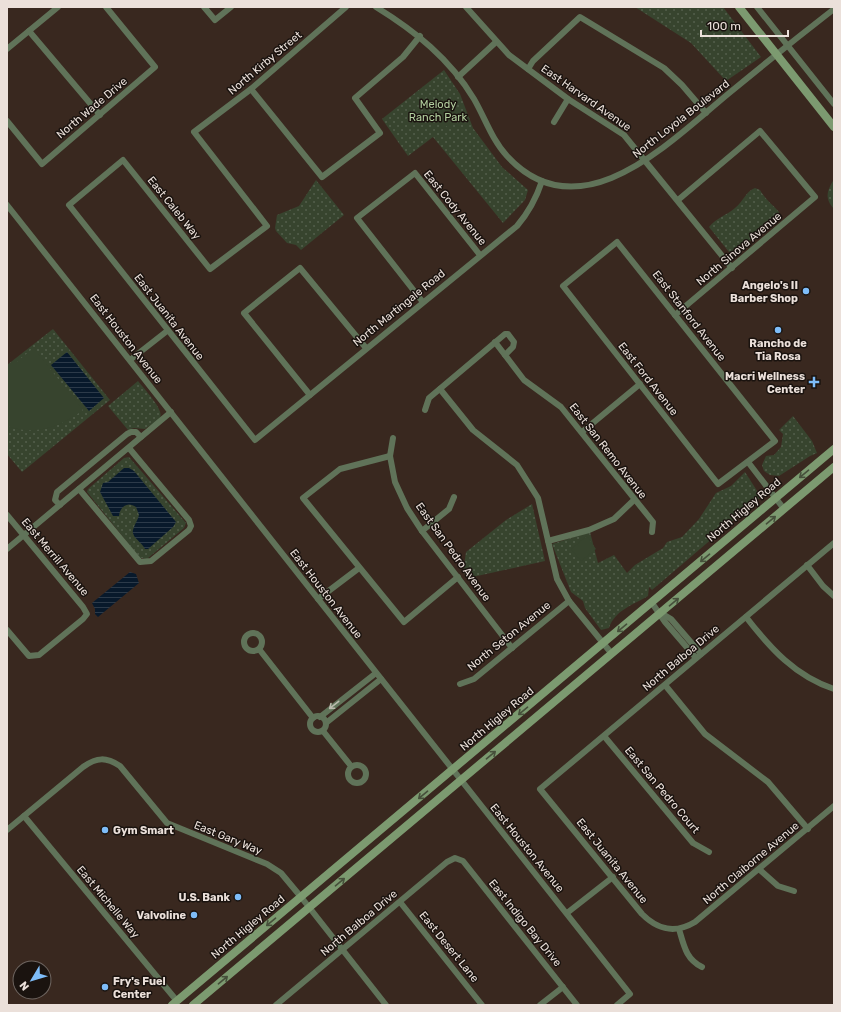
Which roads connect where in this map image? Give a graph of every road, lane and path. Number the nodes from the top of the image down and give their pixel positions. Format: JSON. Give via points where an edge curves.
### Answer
{"nodes":[{"id":1,"x":58,"y":7,"type":"edge"},
{"id":2,"x":106,"y":7,"type":"edge"},
{"id":3,"x":204,"y":7,"type":"edge"},
{"id":4,"x":231,"y":7,"type":"edge"},
{"id":5,"x":346,"y":7,"type":"edge"},
{"id":6,"x":376,"y":7,"type":"edge"},
{"id":7,"x":466,"y":7,"type":"edge"},
{"id":8,"x":739,"y":7,"type":"edge"},
{"id":9,"x":757,"y":7,"type":"edge"},
{"id":10,"x":834,"y":9,"type":"edge"},
{"id":11,"x":29,"y":31,"type":"junction"},
{"id":12,"x":420,"y":36,"type":"junction"},
{"id":13,"x":496,"y":42,"type":"junction"},
{"id":14,"x":787,"y":46,"type":"junction"},
{"id":15,"x":7,"y":49,"type":"edge"},
{"id":16,"x":776,"y":55,"type":"junction"},
{"id":17,"x":528,"y":69,"type":"junction"},
{"id":18,"x":458,"y":76,"type":"junction"},
{"id":19,"x":251,"y":88,"type":"junction"},
{"id":20,"x":568,"y":99,"type":"junction"},
{"id":21,"x":834,"y":104,"type":"edge"},
{"id":22,"x":706,"y":113,"type":"junction"},
{"id":23,"x":100,"y":115,"type":"junction"},
{"id":24,"x":7,"y":121,"type":"edge"},
{"id":25,"x":554,"y":122,"type":"dead end"},
{"id":26,"x":834,"y":127,"type":"edge"},
{"id":27,"x":123,"y":160,"type":"joint"},
{"id":28,"x":646,"y":161,"type":"junction"},
{"id":29,"x":542,"y":181,"type":"junction"},
{"id":30,"x":678,"y":200,"type":"junction"},
{"id":31,"x":7,"y":205,"type":"edge"},
{"id":32,"x":480,"y":255,"type":"junction"},
{"id":33,"x":732,"y":268,"type":"junction"},
{"id":34,"x":210,"y":269,"type":"joint"},
{"id":35,"x":563,"y":286,"type":"joint"},
{"id":36,"x":422,"y":302,"type":"junction"},
{"id":37,"x":675,"y":315,"type":"junction"},
{"id":38,"x":167,"y":331,"type":"junction"},
{"id":39,"x":495,"y":342,"type":"junction"},
{"id":40,"x":366,"y":348,"type":"junction"},
{"id":41,"x":505,"y":355,"type":"junction"},
{"id":42,"x":130,"y":360,"type":"junction"},
{"id":43,"x":640,"y":384,"type":"junction"},
{"id":44,"x":440,"y":389,"type":"junction"},
{"id":45,"x":310,"y":395,"type":"junction"},
{"id":46,"x":425,"y":410,"type":"dead end"},
{"id":47,"x":171,"y":412,"type":"junction"},
{"id":48,"x":582,"y":432,"type":"junction"},
{"id":49,"x":141,"y":437,"type":"junction"},
{"id":50,"x":393,"y":438,"type":"dead end"},
{"id":51,"x":254,"y":440,"type":"joint"},
{"id":52,"x":128,"y":448,"type":"junction"},
{"id":53,"x":834,"y":449,"type":"edge"},
{"id":54,"x":390,"y":456,"type":"junction"},
{"id":55,"x":748,"y":462,"type":"junction"},
{"id":56,"x":834,"y":467,"type":"edge"},
{"id":57,"x":79,"y":489,"type":"junction"},
{"id":58,"x":454,"y":497,"type":"dead end"},
{"id":59,"x":776,"y":498,"type":"junction"},
{"id":60,"x":634,"y":500,"type":"junction"},
{"id":61,"x":60,"y":505,"type":"junction"},
{"id":62,"x":784,"y":509,"type":"junction"},
{"id":63,"x":7,"y":515,"type":"edge"},
{"id":64,"x":422,"y":531,"type":"junction"},
{"id":65,"x":652,"y":532,"type":"dead end"},
{"id":66,"x":24,"y":535,"type":"junction"},
{"id":67,"x":548,"y":541,"type":"junction"},
{"id":68,"x":834,"y":543,"type":"edge"},
{"id":69,"x":7,"y":549,"type":"edge"},
{"id":70,"x":807,"y":565,"type":"junction"},
{"id":71,"x":359,"y":568,"type":"junction"},
{"id":72,"x":458,"y":577,"type":"junction"},
{"id":73,"x":834,"y":596,"type":"edge"},
{"id":74,"x":318,"y":599,"type":"junction"},
{"id":75,"x":569,"y":601,"type":"junction"},
{"id":76,"x":652,"y":603,"type":"junction"},
{"id":77,"x":661,"y":613,"type":"junction"},
{"id":78,"x":746,"y":617,"type":"junction"},
{"id":79,"x":7,"y":630,"type":"edge"},
{"id":80,"x":603,"y":644,"type":"junction"},
{"id":81,"x":512,"y":648,"type":"junction"},
{"id":82,"x":259,"y":649,"type":"dead end"},
{"id":83,"x":612,"y":654,"type":"junction"},
{"id":84,"x":699,"y":656,"type":"junction"},
{"id":85,"x":376,"y":673,"type":"junction"},
{"id":86,"x":381,"y":679,"type":"junction"},
{"id":87,"x":460,"y":684,"type":"dead end"},
{"id":88,"x":665,"y":685,"type":"junction"},
{"id":89,"x":834,"y":689,"type":"edge"},
{"id":90,"x":320,"y":717,"type":"junction"},
{"id":91,"x":313,"y":718,"type":"junction"},
{"id":92,"x":326,"y":723,"type":"junction"},
{"id":93,"x":323,"y":731,"type":"junction"},
{"id":94,"x":604,"y":736,"type":"junction"},
{"id":95,"x":351,"y":766,"type":"dead end"},
{"id":96,"x":453,"y":770,"type":"junction"},
{"id":97,"x":461,"y":780,"type":"junction"},
{"id":98,"x":540,"y":789,"type":"joint"},
{"id":99,"x":834,"y":806,"type":"edge"},
{"id":100,"x":24,"y":816,"type":"junction"},
{"id":101,"x":808,"y":829,"type":"junction"},
{"id":102,"x":7,"y":830,"type":"edge"},
{"id":103,"x":709,"y":852,"type":"dead end"},
{"id":104,"x":455,"y":858,"type":"joint"},
{"id":105,"x":760,"y":870,"type":"junction"},
{"id":106,"x":613,"y":877,"type":"junction"},
{"id":107,"x":794,"y":891,"type":"dead end"},
{"id":108,"x":305,"y":902,"type":"junction"},
{"id":109,"x":400,"y":902,"type":"junction"},
{"id":110,"x":567,"y":913,"type":"junction"},
{"id":111,"x":678,"y":929,"type":"junction"},
{"id":112,"x":342,"y":949,"type":"junction"},
{"id":113,"x":702,"y":967,"type":"dead end"},
{"id":114,"x":563,"y":987,"type":"junction"},
{"id":115,"x":177,"y":1004,"type":"edge"},
{"id":116,"x":194,"y":1005,"type":"edge"},
{"id":117,"x":276,"y":1005,"type":"edge"},
{"id":118,"x":386,"y":1005,"type":"edge"},
{"id":119,"x":482,"y":1005,"type":"edge"},
{"id":120,"x":540,"y":1005,"type":"edge"},
{"id":121,"x":577,"y":1005,"type":"edge"},
{"id":122,"x":617,"y":1005,"type":"edge"}],
"edges":[{"from":1,"to":11,"type":"street"},
{"from":2,"to":23,"type":"street","name":"North Wade Drive","via":[[155,68]]},
{"from":3,"to":4,"type":"street","via":[[215,20]]},
{"from":5,"to":19,"type":"street","name":"North Kirby Street"},
{"from":6,"to":12,"type":"street"},
{"from":7,"to":13,"type":"street","name":"East Harvard Avenue"},
{"from":8,"to":16,"type":"main road"},
{"from":9,"to":14,"type":"street"},
{"from":10,"to":14,"type":"street","name":"North Loyola Boulevard"},
{"from":11,"to":15,"type":"street"},
{"from":11,"to":23,"type":"street"},
{"from":12,"to":18,"type":"street"},
{"from":12,"to":19,"type":"street","via":[[403,57],[355,98],[380,133],[322,177]]},
{"from":13,"to":17,"type":"street","name":"East Harvard Avenue"},
{"from":13,"to":18,"type":"street"},
{"from":14,"to":16,"type":"street","name":"North Loyola Boulevard"},
{"from":14,"to":21,"type":"street"},
{"from":16,"to":22,"type":"street","name":"North Loyola Boulevard"},
{"from":16,"to":26,"type":"main road"},
{"from":17,"to":20,"type":"street","name":"East Harvard Avenue"},
{"from":17,"to":22,"type":"street","via":[[533,61],[580,17],[664,68]]},
{"from":18,"to":29,"type":"street","via":[[474,98],[501,149],[521,169]]},
{"from":19,"to":34,"type":"street","name":"North Kirby Street","via":[[194,132],[267,226]]},
{"from":20,"to":25,"type":"street"},
{"from":20,"to":28,"type":"street","name":"East Harvard Avenue","via":[[624,135]]},
{"from":22,"to":28,"type":"street","name":"North Loyola Boulevard"},
{"from":23,"to":24,"type":"street","name":"North Wade Drive","via":[[42,164]]},
{"from":27,"to":34,"type":"street","name":"East Caleb Way"},
{"from":27,"to":38,"type":"street","name":"East Juanita Avenue","via":[[69,205]]},
{"from":28,"to":29,"type":"street","name":"North Loyola Boulevard","via":[[616,177],[592,185],[572,186]]},
{"from":28,"to":30,"type":"street","name":"East Harvard Avenue"},
{"from":29,"to":32,"type":"street","name":"North Martingale Road","via":[[529,212],[517,226]]},
{"from":30,"to":33,"type":"street","name":"East Harvard Avenue"},
{"from":30,"to":33,"type":"street","name":"North Sinova Avenue","via":[[760,131],[815,197]]},
{"from":31,"to":42,"type":"street","name":"East Houston Avenue"},
{"from":32,"to":36,"type":"street","name":"North Martingale Road"},
{"from":32,"to":36,"type":"street","name":"East Cody Avenue","via":[[415,173],[357,218]]},
{"from":33,"to":37,"type":"street","name":"North Sinova Avenue"},
{"from":35,"to":37,"type":"street","name":"East Stanford Avenue","via":[[617,242]]},
{"from":35,"to":43,"type":"street","name":"East Ford Avenue"},
{"from":36,"to":40,"type":"street","name":"North Martingale Road"},
{"from":37,"to":55,"type":"street","name":"East Stanford Avenue","via":[[776,441]]},
{"from":38,"to":42,"type":"street"},
{"from":38,"to":51,"type":"street","name":"East Juanita Avenue"},
{"from":39,"to":41,"type":"street","name":"East San Remo Avenue"},
{"from":39,"to":41,"type":"street","via":[[505,334],[512,337],[513,347]]},
{"from":39,"to":44,"type":"street"},
{"from":40,"to":45,"type":"street","name":"North Martingale Road"},
{"from":40,"to":45,"type":"street","via":[[300,268],[244,313]]},
{"from":41,"to":48,"type":"street","name":"East San Remo Avenue","via":[[524,380],[561,407]]},
{"from":42,"to":47,"type":"street","name":"East Houston Avenue"},
{"from":43,"to":48,"type":"street"},
{"from":43,"to":55,"type":"street","name":"East Ford Avenue","via":[[718,484]]},
{"from":44,"to":46,"type":"street","via":[[429,398]]},
{"from":44,"to":67,"type":"street","via":[[473,430],[517,465],[538,498]]},
{"from":45,"to":51,"type":"street","name":"North Martingale Road"},
{"from":47,"to":49,"type":"street"},
{"from":47,"to":74,"type":"street","name":"East Houston Avenue"},
{"from":48,"to":60,"type":"street","name":"East San Remo Avenue"},
{"from":49,"to":52,"type":"street"},
{"from":49,"to":61,"type":"street","via":[[136,432],[127,434],[57,492],[55,500]]},
{"from":50,"to":54,"type":"street","name":"East San Pedro Avenue"},
{"from":52,"to":57,"type":"street"},
{"from":52,"to":57,"type":"street","via":[[189,520],[189,530],[151,561],[140,562]]},
{"from":53,"to":59,"type":"main road","name":"North Higley Road","one_way":true},
{"from":54,"to":64,"type":"street","name":"East San Pedro Avenue","via":[[395,482],[407,508]]},
{"from":54,"to":71,"type":"street","via":[[340,469],[303,498]]},
{"from":55,"to":59,"type":"street"},
{"from":56,"to":62,"type":"main road","name":"North Higley Road"},
{"from":57,"to":61,"type":"street"},
{"from":58,"to":64,"type":"street","via":[[449,509]]},
{"from":59,"to":62,"type":"street"},
{"from":59,"to":76,"type":"main road","name":"North Higley Road","one_way":true},
{"from":60,"to":65,"type":"street","name":"East San Remo Avenue","via":[[653,522]]},
{"from":60,"to":67,"type":"street","via":[[614,519],[589,530]]},
{"from":61,"to":66,"type":"street"},
{"from":77,"to":62,"type":"main road","name":"North Higley Road","one_way":true},
{"from":63,"to":66,"type":"street","name":"East Merrill Avenue"},
{"from":64,"to":72,"type":"street","name":"East San Pedro Avenue"},
{"from":66,"to":69,"type":"street"},
{"from":66,"to":79,"type":"street","name":"East Merrill Avenue","via":[[87,614],[40,655],[29,656]]},
{"from":67,"to":75,"type":"street","via":[[557,579]]},
{"from":68,"to":70,"type":"street","name":"North Balboa Drive"},
{"from":70,"to":73,"type":"street"},
{"from":70,"to":78,"type":"street","name":"North Balboa Drive"},
{"from":71,"to":72,"type":"street","via":[[404,622]]},
{"from":71,"to":74,"type":"street"},
{"from":72,"to":81,"type":"street","name":"East San Pedro Avenue"},
{"from":74,"to":85,"type":"street","name":"East Houston Avenue"},
{"from":75,"to":80,"type":"street"},
{"from":75,"to":81,"type":"street","name":"North Seton Avenue"},
{"from":76,"to":77,"type":"street"},
{"from":76,"to":80,"type":"main road","name":"North Higley Road","one_way":true},
{"from":77,"to":83,"type":"main road","name":"North Higley Road"},
{"from":77,"to":84,"type":"street","via":[[672,619]]},
{"from":78,"to":84,"type":"street","name":"North Balboa Drive"},
{"from":78,"to":89,"type":"street","via":[[775,653],[810,679]]},
{"from":80,"to":83,"type":"street"},
{"from":80,"to":96,"type":"main road","name":"North Higley Road","one_way":true},
{"from":81,"to":87,"type":"street","name":"North Seton Avenue","via":[[474,679]]},
{"from":82,"to":91,"type":"street"},
{"from":97,"to":83,"type":"main road","name":"North Higley Road","one_way":true},
{"from":84,"to":88,"type":"street","name":"North Balboa Drive"},
{"from":85,"to":86,"type":"street","name":"East Houston Avenue"},
{"from":85,"to":90,"type":"street","one_way":true},
{"from":86,"to":92,"type":"street"},
{"from":86,"to":96,"type":"street","name":"East Houston Avenue"},
{"from":88,"to":94,"type":"street","name":"North Balboa Drive"},
{"from":88,"to":101,"type":"street","via":[[705,734],[768,782]]},
{"from":90,"to":91,"type":"street"},
{"from":90,"to":92,"type":"street"},
{"from":91,"to":93,"type":"street","via":[[310,725],[312,730]]},
{"from":92,"to":93,"type":"street"},
{"from":93,"to":95,"type":"street"},
{"from":94,"to":98,"type":"street","name":"North Balboa Drive"},
{"from":94,"to":103,"type":"street","name":"East San Pedro Court","via":[[693,843]]},
{"from":96,"to":97,"type":"street","name":"East Houston Avenue"},
{"from":96,"to":108,"type":"main road","name":"North Higley Road","one_way":true},
{"from":108,"to":97,"type":"main road","name":"North Higley Road","one_way":true},
{"from":97,"to":110,"type":"street","name":"East Houston Avenue"},
{"from":98,"to":106,"type":"street","name":"East Juanita Avenue"},
{"from":99,"to":101,"type":"street","name":"North Claiborne Avenue"},
{"from":100,"to":102,"type":"street"},
{"from":100,"to":108,"type":"street","name":"East Gary Way","via":[[93,760],[110,760],[120,766],[167,823],[273,867]]},
{"from":100,"to":115,"type":"street","name":"East Michelle Way"},
{"from":101,"to":105,"type":"street","name":"North Claiborne Avenue"},
{"from":104,"to":109,"type":"street","name":"North Balboa Drive"},
{"from":104,"to":114,"type":"street","name":"East Indigo Bay Drive","via":[[462,861]]},
{"from":105,"to":107,"type":"street","via":[[778,886]]},
{"from":105,"to":111,"type":"street","name":"North Claiborne Avenue","via":[[695,922]]},
{"from":106,"to":110,"type":"street"},
{"from":106,"to":111,"type":"street","name":"East Juanita Avenue","via":[[650,922],[668,929]]},
{"from":108,"to":112,"type":"street"},
{"from":108,"to":115,"type":"main road","name":"North Higley Road","one_way":true},
{"from":116,"to":108,"type":"main road","name":"North Higley Road","one_way":true},
{"from":109,"to":112,"type":"street","name":"North Balboa Drive"},
{"from":109,"to":119,"type":"street","name":"East Desert Lane"},
{"from":110,"to":122,"type":"street","name":"East Houston Avenue","via":[[630,994]]},
{"from":111,"to":113,"type":"street","via":[[687,955]]},
{"from":112,"to":117,"type":"street","name":"North Balboa Drive"},
{"from":112,"to":118,"type":"street"},
{"from":114,"to":120,"type":"street"},
{"from":114,"to":121,"type":"street","name":"East Indigo Bay Drive"}]}
